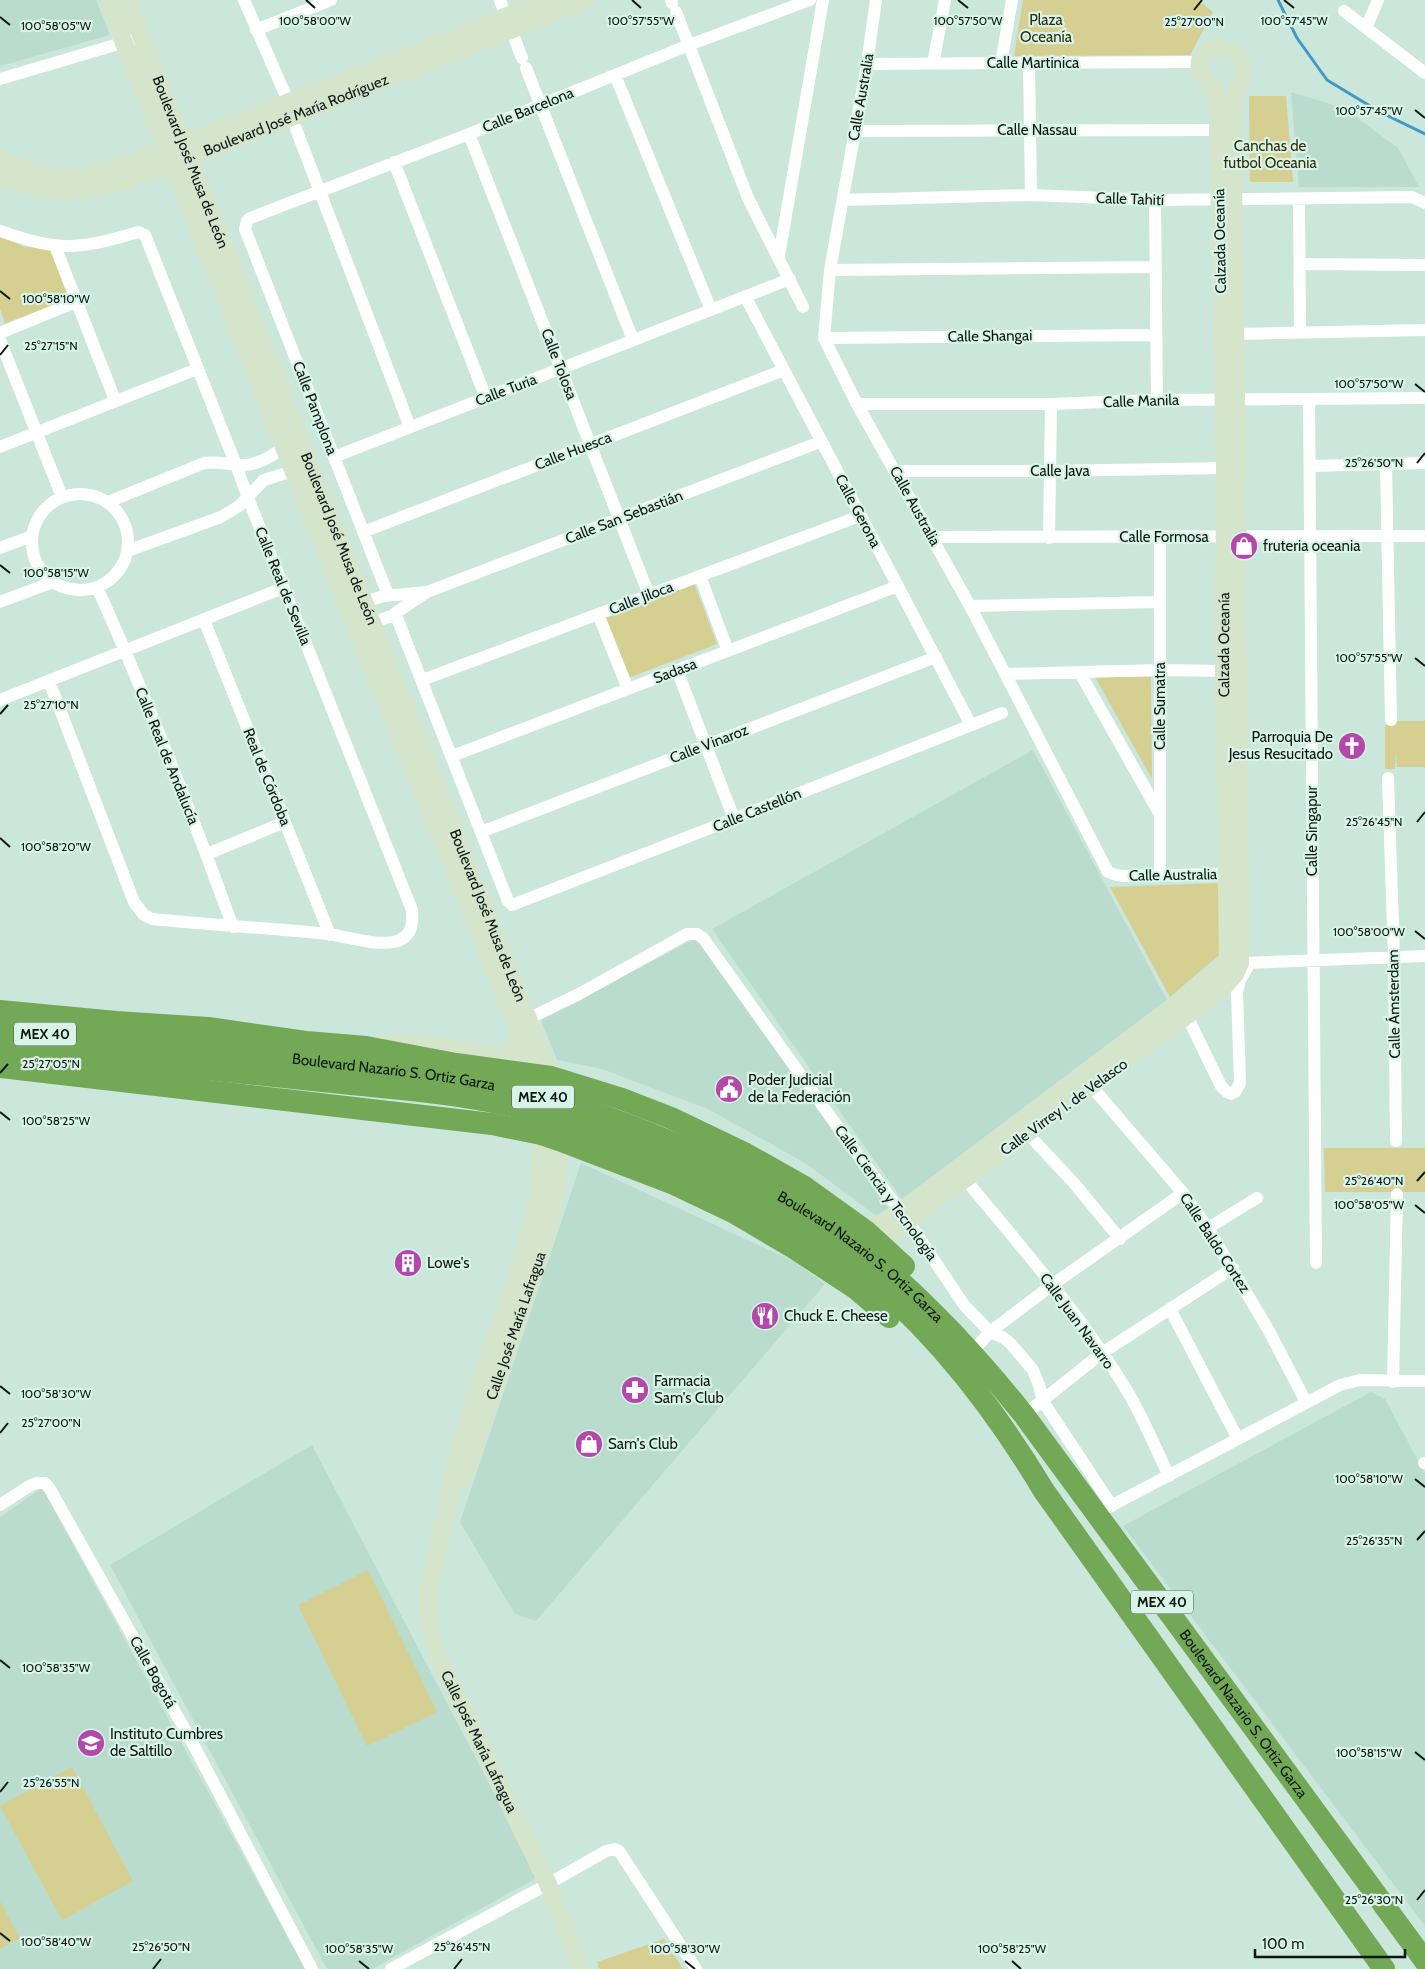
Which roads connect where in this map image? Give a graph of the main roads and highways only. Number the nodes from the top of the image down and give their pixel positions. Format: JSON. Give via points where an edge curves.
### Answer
{"nodes":[{"id":1,"x":107,"y":0,"type":"edge"},
{"id":2,"x":127,"y":0,"type":"edge"},
{"id":3,"x":548,"y":0,"type":"edge"},
{"id":4,"x":586,"y":0,"type":"edge"},
{"id":5,"x":505,"y":15,"type":"edge"},
{"id":6,"x":177,"y":154,"type":"junction"},
{"id":7,"x":0,"y":159,"type":"edge"},
{"id":8,"x":0,"y":176,"type":"edge"},
{"id":9,"x":1227,"y":200,"type":"junction"},
{"id":10,"x":254,"y":348,"type":"junction"},
{"id":11,"x":1229,"y":400,"type":"junction"},
{"id":12,"x":1231,"y":537,"type":"junction"},
{"id":13,"x":334,"y":573,"type":"junction"},
{"id":14,"x":372,"y":623,"type":"junction"},
{"id":15,"x":1231,"y":671,"type":"junction"},
{"id":16,"x":1239,"y":963,"type":"junction"},
{"id":17,"x":0,"y":1011,"type":"edge"},
{"id":18,"x":116,"y":1022,"type":"junction"},
{"id":19,"x":524,"y":1025,"type":"junction"},
{"id":20,"x":0,"y":1030,"type":"edge"},
{"id":21,"x":366,"y":1047,"type":"junction"},
{"id":22,"x":0,"y":1048,"type":"edge"},
{"id":23,"x":165,"y":1050,"type":"junction"},
{"id":24,"x":121,"y":1059,"type":"junction"},
{"id":25,"x":0,"y":1067,"type":"edge"},
{"id":26,"x":484,"y":1069,"type":"junction"},
{"id":27,"x":541,"y":1075,"type":"junction"},
{"id":28,"x":1086,"y":1081,"type":"junction"},
{"id":29,"x":194,"y":1090,"type":"junction"},
{"id":30,"x":622,"y":1098,"type":"junction"},
{"id":31,"x":492,"y":1124,"type":"junction"},
{"id":32,"x":550,"y":1137,"type":"junction"},
{"id":33,"x":586,"y":1151,"type":"junction"},
{"id":34,"x":904,"y":1216,"type":"junction"},
{"id":35,"x":872,"y":1253,"type":"junction"},
{"id":36,"x":541,"y":1255,"type":"junction"},
{"id":37,"x":514,"y":1286,"type":"junction"},
{"id":38,"x":965,"y":1354,"type":"junction"},
{"id":39,"x":1044,"y":1491,"type":"junction"},
{"id":40,"x":448,"y":1504,"type":"junction"},
{"id":41,"x":1425,"y":1961,"type":"edge"},
{"id":42,"x":581,"y":1969,"type":"edge"},
{"id":43,"x":1384,"y":1969,"type":"edge"},
{"id":44,"x":1401,"y":1969,"type":"edge"}],
"edges":[{"from":1,"to":6,"type":"main road","name":"Boulevard José Musa de León","via":[[123,42]]},
{"from":2,"to":6,"type":"main road","name":"Boulevard José Musa de León","via":[[142,38]]},
{"from":3,"to":5,"type":"main road","name":"Boulevard José María Rodríguez"},
{"from":4,"to":5,"type":"main road","name":"Boulevard José María Rodríguez"},
{"from":5,"to":6,"type":"main road","name":"Boulevard José María Rodríguez","via":[[293,115]]},
{"from":6,"to":7,"type":"main road","name":"Boulevard José María Rodríguez","via":[[82,177],[45,175]]},
{"from":6,"to":8,"type":"main road","name":"Boulevard José María Rodríguez","via":[[111,184],[66,193],[32,188]]},
{"from":6,"to":10,"type":"main road","name":"Boulevard José Musa de León"},
{"from":9,"to":9,"type":"main road","name":"Calzada Oceanía","via":[[1232,101],[1242,75],[1242,64],[1231,50],[1218,48],[1208,51],[1200,62],[1201,74],[1217,97]]},
{"from":9,"to":11,"type":"main road","name":"Calzada Oceanía"},
{"from":9,"to":11,"type":"main road","name":"Calzada Oceanía","via":[[1236,334]]},
{"from":10,"to":13,"type":"main road","name":"Boulevard José Musa de León","via":[[284,448]]},
{"from":10,"to":14,"type":"main road","name":"Boulevard José Musa de León"},
{"from":11,"to":12,"type":"main road","name":"Calzada Oceanía"},
{"from":11,"to":12,"type":"main road","name":"Calzada Oceanía","via":[[1225,468]]},
{"from":12,"to":15,"type":"main road","name":"Calzada Oceanía"},
{"from":13,"to":14,"type":"main road","via":[[358,614]]},
{"from":13,"to":19,"type":"main road","name":"Boulevard José Musa de León"},
{"from":14,"to":19,"type":"main road","name":"Boulevard José Musa de León"},
{"from":15,"to":16,"type":"main road","name":"Calzada Oceanía"},
{"from":15,"to":16,"type":"main road","name":"Calzada Oceanía","via":[[1226,874]]},
{"from":16,"to":28,"type":"main road","name":"Calle Virrey I. de Velasco","via":[[1226,986],[1184,1009]]},
{"from":17,"to":18,"type":"highway"},
{"from":18,"to":21,"type":"highway","via":[[208,1028]]},
{"from":18,"to":23,"type":"highway"},
{"from":19,"to":21,"type":"main road","via":[[510,1053],[503,1056],[401,1042]]},
{"from":19,"to":27,"type":"main road","name":"Boulevard José Musa de León"},
{"from":20,"to":23,"type":"highway","name":"Boulevard Nazario S. Ortiz Garza","number":"MEX 40","via":[[90,1038]]},
{"from":21,"to":26,"type":"highway"},
{"from":22,"to":24,"type":"highway","name":"Boulevard Nazario S. Ortiz Garza","number":"MEX 40"},
{"from":23,"to":24,"type":"highway","name":"Boulevard Nazario S. Ortiz Garza","number":"MEX 40"},
{"from":23,"to":35,"type":"highway","name":"Boulevard Nazario S. Ortiz Garza","number":"MEX 40","via":[[440,1076],[545,1098],[622,1122],[681,1146],[742,1175]]},
{"from":24,"to":29,"type":"highway"},
{"from":25,"to":29,"type":"highway"},
{"from":26,"to":27,"type":"highway"},
{"from":26,"to":31,"type":"highway","via":[[498,1081],[503,1099],[498,1117]]},
{"from":27,"to":30,"type":"highway"},
{"from":27,"to":32,"type":"main road","name":"Boulevard José Musa de León"},
{"from":28,"to":34,"type":"main road","name":"Calle Virrey I. de Velasco"},
{"from":28,"to":34,"type":"main road","name":"Calle Virrey I. de Velasco","via":[[1028,1133],[965,1179]]},
{"from":29,"to":31,"type":"highway"},
{"from":30,"to":33,"type":"highway","via":[[606,1106],[588,1125],[584,1140]]},
{"from":30,"to":35,"type":"highway","via":[[746,1154],[804,1186]]},
{"from":31,"to":32,"type":"highway"},
{"from":32,"to":33,"type":"highway"},
{"from":32,"to":36,"type":"main road","name":"Calle José María Lafragua","via":[[555,1197]]},
{"from":32,"to":37,"type":"main road","name":"Calle José María Lafragua","via":[[538,1198]]},
{"from":33,"to":39,"type":"highway","via":[[674,1184],[733,1212],[855,1288],[940,1366]]},
{"from":34,"to":35,"type":"main road","name":"Calle Virrey I. de Velasco"},
{"from":35,"to":38,"type":"highway","name":"Boulevard Nazario S. Ortiz Garza","number":"MEX 40"},
{"from":36,"to":37,"type":"main road","via":[[526,1267]]},
{"from":36,"to":40,"type":"main road","name":"Calle José María Lafragua","via":[[460,1492]]},
{"from":37,"to":40,"type":"main road","name":"Calle José María Lafragua","via":[[478,1388]]},
{"from":38,"to":39,"type":"highway","name":"Boulevard Nazario S. Ortiz Garza","number":"MEX 40"},
{"from":38,"to":41,"type":"highway","name":"Boulevard Nazario S. Ortiz Garza","number":"MEX 40","via":[[1024,1415],[1104,1510]]},
{"from":38,"to":44,"type":"highway","via":[[992,1400],[1068,1500]]},
{"from":39,"to":43,"type":"highway","name":"Boulevard Nazario S. Ortiz Garza","number":"MEX 40"},
{"from":40,"to":42,"type":"main road","name":"Calle José María Lafragua","via":[[428,1592],[430,1624],[437,1655],[548,1884]]}]}
